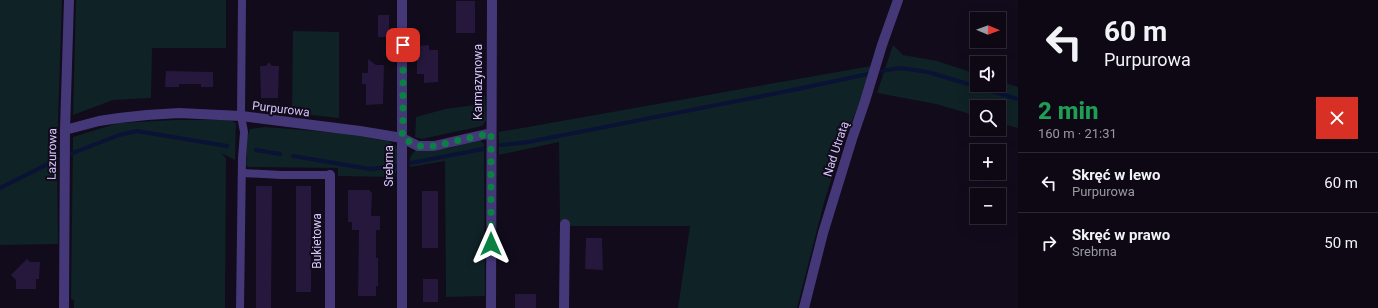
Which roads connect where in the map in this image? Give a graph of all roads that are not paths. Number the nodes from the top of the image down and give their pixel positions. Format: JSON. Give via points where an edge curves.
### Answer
{"nodes":[{"id":1,"x":69,"y":0,"type":"edge"},
{"id":2,"x":242,"y":0,"type":"edge"},
{"id":3,"x":402,"y":0,"type":"edge"},
{"id":4,"x":492,"y":0,"type":"edge"},
{"id":5,"x":898,"y":0,"type":"edge"},
{"id":6,"x":241,"y":116,"type":"junction"},
{"id":7,"x":65,"y":130,"type":"junction"},
{"id":8,"x":491,"y":133,"type":"junction"},
{"id":9,"x":402,"y":138,"type":"junction"},
{"id":10,"x":242,"y":173,"type":"junction"},
{"id":11,"x":330,"y":175,"type":"joint"},
{"id":12,"x":565,"y":224,"type":"dead end"},
{"id":13,"x":64,"y":308,"type":"edge"},
{"id":14,"x":240,"y":308,"type":"edge"},
{"id":15,"x":330,"y":308,"type":"edge"},
{"id":16,"x":402,"y":308,"type":"edge"},
{"id":17,"x":491,"y":308,"type":"edge"},
{"id":18,"x":564,"y":308,"type":"edge"},
{"id":19,"x":804,"y":308,"type":"edge"}],
"edges":[{"from":1,"to":7,"type":"street","name":"Lazurowa"},
{"from":2,"to":6,"type":"lane"},
{"from":3,"to":9,"type":"street","name":"Srebrna"},
{"from":4,"to":8,"type":"street","name":"Karmazynowa"},
{"from":5,"to":19,"type":"street","name":"Nad Utratą","via":[[852,139]]},
{"from":6,"to":7,"type":"street","name":"Purpurowa","via":[[179,113],[147,115],[99,121]]},
{"from":6,"to":9,"type":"street","name":"Purpurowa"},
{"from":6,"to":10,"type":"lane","via":[[244,132]]},
{"from":7,"to":13,"type":"street","name":"Lazurowa"},
{"from":8,"to":9,"type":"street","name":"Purpurowa","via":[[429,146],[418,146]]},
{"from":8,"to":17,"type":"street","name":"Karmazynowa"},
{"from":9,"to":16,"type":"street","name":"Srebrna"},
{"from":10,"to":11,"type":"lane"},
{"from":10,"to":14,"type":"lane"},
{"from":11,"to":15,"type":"street","name":"Bukietowa"},
{"from":12,"to":18,"type":"street"}]}
